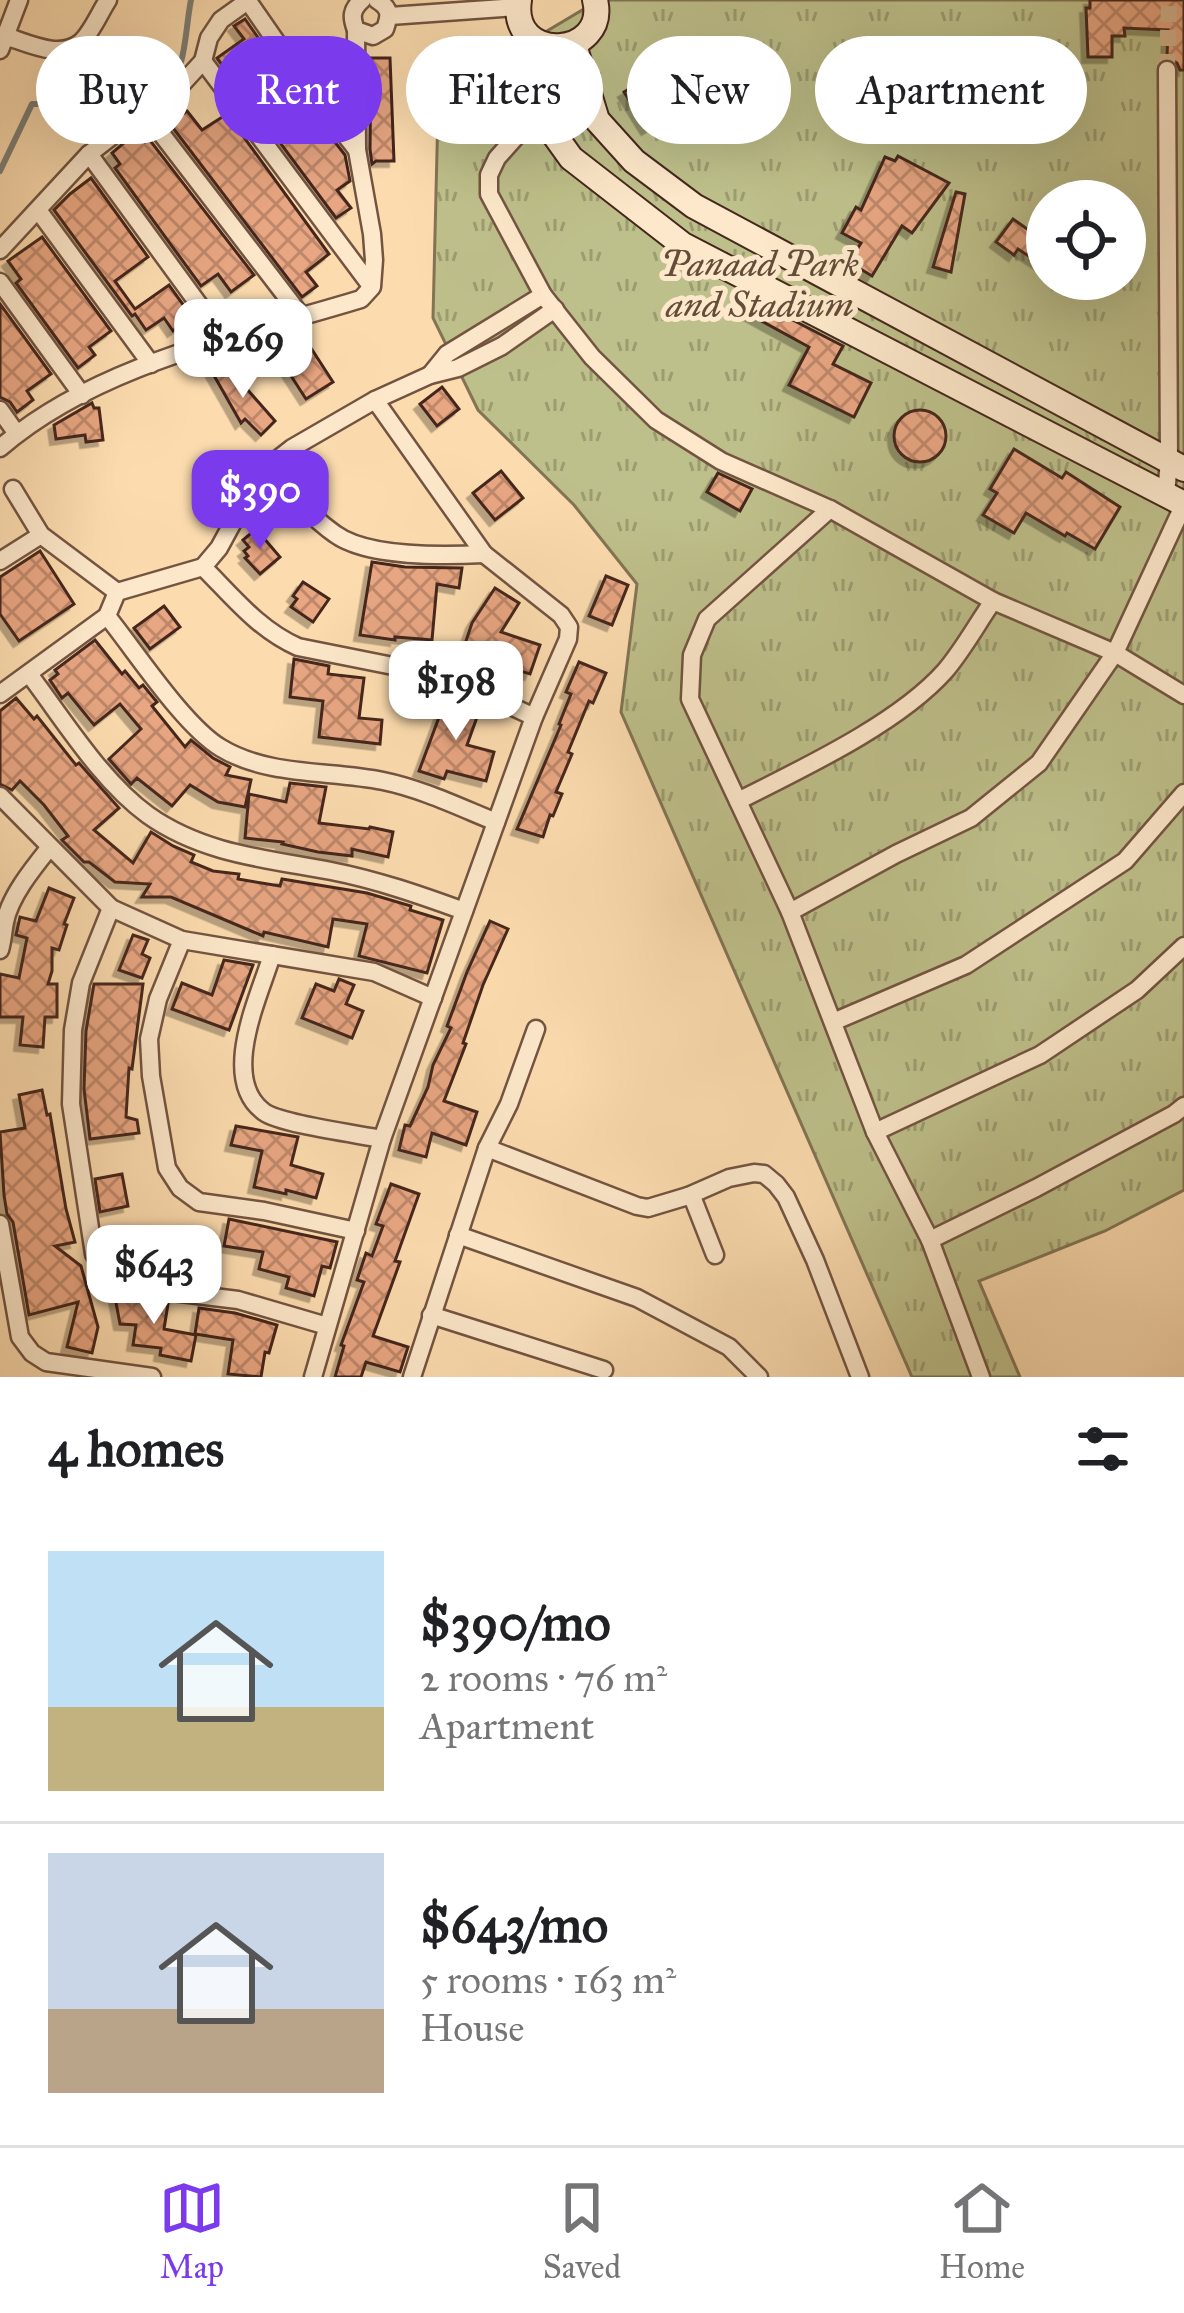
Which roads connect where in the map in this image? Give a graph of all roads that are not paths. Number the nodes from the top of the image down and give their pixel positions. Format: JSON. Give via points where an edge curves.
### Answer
{"nodes":[{"id":1,"x":19,"y":0,"type":"edge"},
{"id":2,"x":108,"y":0,"type":"edge"},
{"id":3,"x":248,"y":0,"type":"edge"},
{"id":4,"x":362,"y":0,"type":"edge"},
{"id":5,"x":377,"y":0,"type":"edge"},
{"id":6,"x":595,"y":0,"type":"edge"},
{"id":7,"x":518,"y":4,"type":"edge"},
{"id":8,"x":390,"y":16,"type":"junction"},
{"id":9,"x":356,"y":30,"type":"junction"},
{"id":10,"x":529,"y":36,"type":"edge"},
{"id":11,"x":585,"y":36,"type":"edge"},
{"id":12,"x":3,"y":43,"type":"edge"},
{"id":13,"x":203,"y":62,"type":"junction"},
{"id":14,"x":1167,"y":70,"type":"tunnel mouth"},
{"id":15,"x":190,"y":76,"type":"edge"},
{"id":16,"x":603,"y":127,"type":"edge"},
{"id":17,"x":102,"y":144,"type":"edge"},
{"id":18,"x":169,"y":144,"type":"edge"},
{"id":19,"x":509,"y":144,"type":"edge"},
{"id":20,"x":561,"y":144,"type":"edge"},
{"id":21,"x":356,"y":150,"type":"junction"},
{"id":22,"x":89,"y":154,"type":"junction"},
{"id":23,"x":38,"y":210,"type":"junction"},
{"id":24,"x":0,"y":250,"type":"edge"},
{"id":25,"x":0,"y":282,"type":"edge"},
{"id":26,"x":372,"y":286,"type":"junction"},
{"id":27,"x":549,"y":302,"type":"junction"},
{"id":28,"x":302,"y":317,"type":"junction"},
{"id":29,"x":224,"y":339,"type":"junction"},
{"id":30,"x":152,"y":364,"type":"junction"},
{"id":31,"x":82,"y":395,"type":"junction"},
{"id":32,"x":375,"y":400,"type":"junction"},
{"id":33,"x":0,"y":410,"type":"edge"},
{"id":34,"x":17,"y":434,"type":"junction"},
{"id":35,"x":0,"y":448,"type":"edge"},
{"id":36,"x":1176,"y":465,"type":"edge"},
{"id":37,"x":268,"y":466,"type":"junction"},
{"id":38,"x":13,"y":490,"type":"dead end"},
{"id":39,"x":1178,"y":500,"type":"edge"},
{"id":40,"x":830,"y":509,"type":"junction"},
{"id":41,"x":41,"y":535,"type":"junction"},
{"id":42,"x":484,"y":554,"type":"junction"},
{"id":43,"x":0,"y":562,"type":"edge"},
{"id":44,"x":203,"y":567,"type":"junction"},
{"id":45,"x":117,"y":592,"type":"junction"},
{"id":46,"x":993,"y":602,"type":"junction"},
{"id":47,"x":107,"y":616,"type":"junction"},
{"id":48,"x":1115,"y":653,"type":"junction"},
{"id":49,"x":29,"y":674,"type":"junction"},
{"id":50,"x":0,"y":694,"type":"edge"},
{"id":51,"x":1184,"y":695,"type":"edge"},
{"id":52,"x":534,"y":717,"type":"junction"},
{"id":53,"x":1184,"y":793,"type":"edge"},
{"id":54,"x":0,"y":796,"type":"edge"},
{"id":55,"x":738,"y":801,"type":"junction"},
{"id":56,"x":496,"y":822,"type":"junction"},
{"id":57,"x":50,"y":847,"type":"junction"},
{"id":58,"x":111,"y":908,"type":"junction"},
{"id":59,"x":464,"y":910,"type":"junction"},
{"id":60,"x":790,"y":912,"type":"junction"},
{"id":61,"x":182,"y":940,"type":"junction"},
{"id":62,"x":1184,"y":946,"type":"edge"},
{"id":63,"x":0,"y":950,"type":"edge"},
{"id":64,"x":272,"y":955,"type":"junction"},
{"id":65,"x":433,"y":998,"type":"junction"},
{"id":66,"x":833,"y":1022,"type":"junction"},
{"id":67,"x":536,"y":1030,"type":"dead end"},
{"id":68,"x":1184,"y":1106,"type":"edge"},
{"id":69,"x":875,"y":1132,"type":"junction"},
{"id":70,"x":382,"y":1139,"type":"junction"},
{"id":71,"x":487,"y":1148,"type":"junction"},
{"id":72,"x":688,"y":1196,"type":"junction"},
{"id":73,"x":0,"y":1224,"type":"edge"},
{"id":74,"x":356,"y":1231,"type":"junction"},
{"id":75,"x":458,"y":1235,"type":"junction"},
{"id":76,"x":930,"y":1240,"type":"junction"},
{"id":77,"x":715,"y":1255,"type":"dead end"},
{"id":78,"x":430,"y":1315,"type":"junction"},
{"id":79,"x":327,"y":1326,"type":"junction"},
{"id":80,"x":20,"y":1337,"type":"junction"},
{"id":81,"x":0,"y":1341,"type":"edge"},
{"id":82,"x":604,"y":1370,"type":"dead end"},
{"id":83,"x":152,"y":1377,"type":"edge"},
{"id":84,"x":314,"y":1377,"type":"edge"},
{"id":85,"x":412,"y":1377,"type":"edge"},
{"id":86,"x":759,"y":1377,"type":"edge"},
{"id":87,"x":860,"y":1377,"type":"edge"},
{"id":88,"x":981,"y":1377,"type":"edge"}],
"edges":[{"from":1,"to":12,"type":"street"},
{"from":2,"to":12,"type":"street","via":[[81,41],[66,49]]},
{"from":3,"to":13,"type":"street","via":[[221,20]]},
{"from":3,"to":21,"type":"street"},
{"from":4,"to":9,"type":"street","via":[[352,18]]},
{"from":5,"to":8,"type":"street"},
{"from":6,"to":11,"type":"street"},
{"from":7,"to":8,"type":"street"},
{"from":7,"to":10,"type":"street"},
{"from":8,"to":9,"type":"street","via":[[373,36]]},
{"from":9,"to":21,"type":"street"},
{"from":13,"to":15,"type":"street"},
{"from":13,"to":26,"type":"street"},
{"from":14,"to":36,"type":"street"},
{"from":16,"to":36,"type":"street","via":[[694,206]]},
{"from":17,"to":22,"type":"street"},
{"from":18,"to":28,"type":"street"},
{"from":19,"to":27,"type":"street","via":[[489,175],[489,194]]},
{"from":20,"to":39,"type":"street","via":[[683,245]]},
{"from":21,"to":26,"type":"street","via":[[372,234]]},
{"from":22,"to":23,"type":"street"},
{"from":22,"to":29,"type":"street"},
{"from":23,"to":24,"type":"street"},
{"from":23,"to":30,"type":"street"},
{"from":25,"to":31,"type":"street"},
{"from":26,"to":28,"type":"street","via":[[361,299]]},
{"from":27,"to":32,"type":"street","via":[[502,346]]},
{"from":27,"to":40,"type":"street","via":[[656,420],[721,461]]},
{"from":28,"to":29,"type":"street"},
{"from":29,"to":30,"type":"street"},
{"from":30,"to":31,"type":"street"},
{"from":31,"to":34,"type":"street"},
{"from":32,"to":37,"type":"street"},
{"from":32,"to":42,"type":"street"},
{"from":33,"to":34,"type":"street"},
{"from":34,"to":35,"type":"street"},
{"from":36,"to":39,"type":"street"},
{"from":37,"to":42,"type":"street","via":[[338,537],[433,557]]},
{"from":37,"to":44,"type":"street"},
{"from":38,"to":41,"type":"street"},
{"from":39,"to":48,"type":"street"},
{"from":40,"to":46,"type":"street"},
{"from":40,"to":55,"type":"street","via":[[707,619],[692,655],[690,699]]},
{"from":41,"to":43,"type":"street"},
{"from":41,"to":45,"type":"street"},
{"from":42,"to":52,"type":"street","via":[[568,627]]},
{"from":44,"to":45,"type":"street"},
{"from":44,"to":52,"type":"street","via":[[282,640],[428,673]]},
{"from":45,"to":47,"type":"street"},
{"from":46,"to":48,"type":"street"},
{"from":46,"to":55,"type":"street","via":[[944,671],[900,711]]},
{"from":47,"to":49,"type":"street"},
{"from":47,"to":56,"type":"street","via":[[221,748],[282,768],[384,781]]},
{"from":48,"to":51,"type":"street"},
{"from":48,"to":60,"type":"street","via":[[1039,763],[971,818]]},
{"from":49,"to":50,"type":"street"},
{"from":49,"to":59,"type":"street","via":[[115,786],[186,838],[236,856],[388,884]]},
{"from":52,"to":56,"type":"street"},
{"from":53,"to":66,"type":"street","via":[[1125,861],[1006,939],[966,965]]},
{"from":54,"to":57,"type":"street"},
{"from":55,"to":60,"type":"street"},
{"from":56,"to":59,"type":"street"},
{"from":57,"to":58,"type":"street"},
{"from":57,"to":63,"type":"street","via":[[23,882]]},
{"from":58,"to":61,"type":"street"},
{"from":58,"to":79,"type":"street","via":[[81,983],[74,1030],[71,1104],[94,1254],[108,1276],[148,1289],[238,1300]]},
{"from":59,"to":65,"type":"street"},
{"from":60,"to":66,"type":"street"},
{"from":61,"to":64,"type":"street"},
{"from":61,"to":74,"type":"street","via":[[149,1039],[167,1168],[200,1202]]},
{"from":62,"to":69,"type":"street","via":[[1136,990],[1040,1055]]},
{"from":64,"to":65,"type":"street","via":[[374,972]]},
{"from":64,"to":70,"type":"street","via":[[242,1053],[248,1095],[266,1115]]},
{"from":65,"to":70,"type":"street"},
{"from":66,"to":69,"type":"street"},
{"from":67,"to":71,"type":"street"},
{"from":68,"to":76,"type":"street"},
{"from":69,"to":76,"type":"street"},
{"from":70,"to":74,"type":"street"},
{"from":71,"to":72,"type":"street","via":[[637,1206]]},
{"from":71,"to":75,"type":"street"},
{"from":72,"to":77,"type":"street"},
{"from":72,"to":87,"type":"street","via":[[754,1173],[776,1184]]},
{"from":73,"to":80,"type":"street"},
{"from":74,"to":79,"type":"street"},
{"from":75,"to":78,"type":"street"},
{"from":75,"to":86,"type":"street","via":[[637,1298],[729,1347]]},
{"from":76,"to":88,"type":"street"},
{"from":78,"to":82,"type":"street"},
{"from":78,"to":85,"type":"street"},
{"from":79,"to":84,"type":"street"},
{"from":80,"to":81,"type":"street"},
{"from":80,"to":83,"type":"street","via":[[46,1362]]}]}
